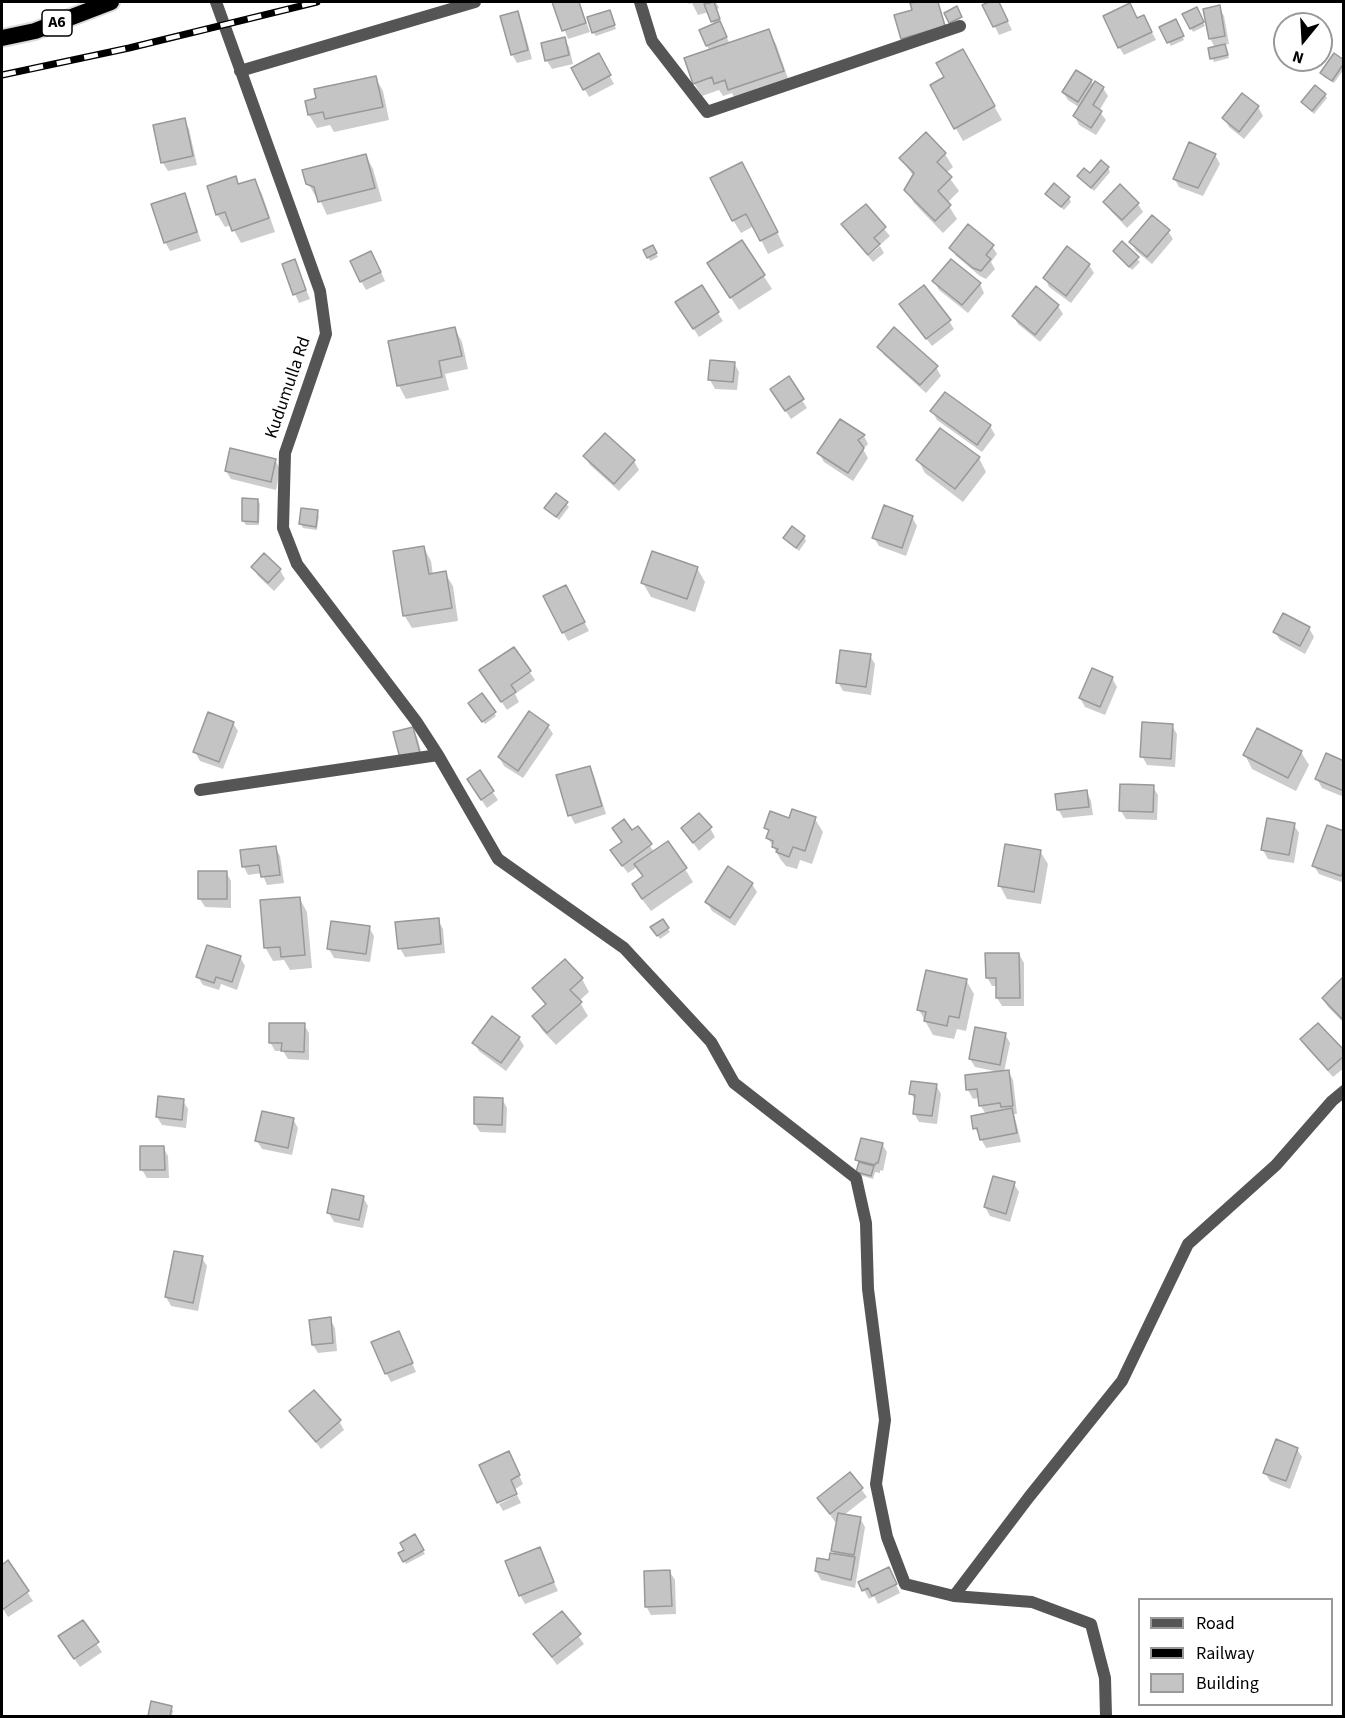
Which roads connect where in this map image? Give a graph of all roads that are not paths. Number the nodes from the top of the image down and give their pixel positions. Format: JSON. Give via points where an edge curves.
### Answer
{"nodes":[{"id":1,"x":111,"y":2,"type":"edge"},
{"id":2,"x":216,"y":2,"type":"edge"},
{"id":3,"x":475,"y":2,"type":"edge"},
{"id":4,"x":640,"y":2,"type":"edge"},
{"id":5,"x":960,"y":27,"type":"dead end"},
{"id":6,"x":2,"y":38,"type":"edge"},
{"id":7,"x":240,"y":71,"type":"junction"},
{"id":8,"x":438,"y":755,"type":"junction"},
{"id":9,"x":200,"y":790,"type":"dead end"},
{"id":10,"x":1344,"y":1091,"type":"edge"},
{"id":11,"x":954,"y":1596,"type":"junction"},
{"id":12,"x":1106,"y":1716,"type":"edge"}],
"edges":[{"from":1,"to":6,"type":"highway","number":"A6","via":[[35,31]]},
{"from":2,"to":7,"type":"street","name":"Kudumulla Rd"},
{"from":3,"to":7,"type":"street"},
{"from":4,"to":5,"type":"street","via":[[652,41],[707,112]]},
{"from":7,"to":8,"type":"street","name":"Kudumulla Rd","via":[[320,291],[326,334],[285,453],[283,528],[297,564]]},
{"from":8,"to":9,"type":"street"},
{"from":8,"to":11,"type":"street","name":"Kudumulla Rd","via":[[498,859],[624,948],[711,1042],[734,1083],[856,1178],[866,1223],[868,1289],[885,1420],[876,1484],[887,1537],[905,1584]]},
{"from":10,"to":11,"type":"street","via":[[1276,1165],[1188,1244],[1122,1381]]},
{"from":11,"to":12,"type":"street","via":[[1032,1602],[1091,1624],[1105,1678]]}]}
